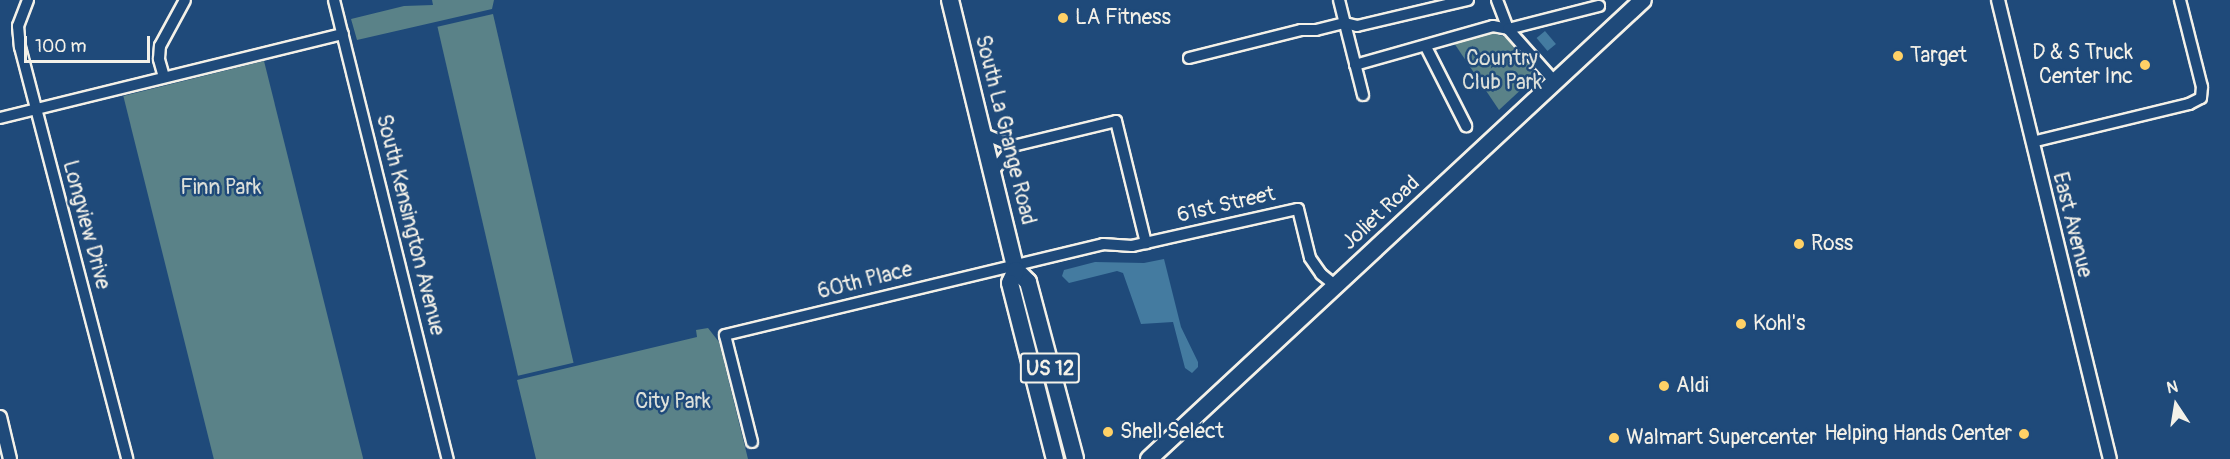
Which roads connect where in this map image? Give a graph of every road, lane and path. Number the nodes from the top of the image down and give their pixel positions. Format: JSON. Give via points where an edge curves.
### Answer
{"nodes":[{"id":1,"x":28,"y":0,"type":"edge"},
{"id":2,"x":184,"y":0,"type":"edge"},
{"id":3,"x":334,"y":0,"type":"edge"},
{"id":4,"x":950,"y":0,"type":"edge"},
{"id":5,"x":1339,"y":0,"type":"edge"},
{"id":6,"x":1468,"y":0,"type":"edge"},
{"id":7,"x":1497,"y":0,"type":"edge"},
{"id":8,"x":1643,"y":0,"type":"edge"},
{"id":9,"x":1998,"y":0,"type":"edge"},
{"id":10,"x":2181,"y":0,"type":"edge"},
{"id":11,"x":1599,"y":6,"type":"dead end"},
{"id":12,"x":1345,"y":23,"type":"junction"},
{"id":13,"x":1508,"y":29,"type":"junction"},
{"id":14,"x":343,"y":34,"type":"junction"},
{"id":15,"x":1426,"y":47,"type":"junction"},
{"id":16,"x":1189,"y":58,"type":"dead end"},
{"id":17,"x":1355,"y":65,"type":"junction"},
{"id":18,"x":164,"y":77,"type":"junction"},
{"id":19,"x":1555,"y":82,"type":"junction"},
{"id":20,"x":1363,"y":95,"type":"dead end"},
{"id":21,"x":35,"y":109,"type":"junction"},
{"id":22,"x":0,"y":118,"type":"edge"},
{"id":23,"x":1466,"y":126,"type":"dead end"},
{"id":24,"x":982,"y":133,"type":"junction"},
{"id":25,"x":2032,"y":142,"type":"junction"},
{"id":26,"x":1013,"y":146,"type":"junction"},
{"id":27,"x":992,"y":173,"type":"junction"},
{"id":28,"x":1146,"y":243,"type":"junction"},
{"id":29,"x":1015,"y":268,"type":"junction"},
{"id":30,"x":1336,"y":286,"type":"junction"},
{"id":31,"x":0,"y":417,"type":"edge"},
{"id":32,"x":752,"y":442,"type":"dead end"},
{"id":33,"x":10,"y":459,"type":"edge"},
{"id":34,"x":127,"y":459,"type":"edge"},
{"id":35,"x":448,"y":459,"type":"edge"},
{"id":36,"x":1055,"y":459,"type":"edge"},
{"id":37,"x":1075,"y":459,"type":"edge"},
{"id":38,"x":1149,"y":459,"type":"edge"},
{"id":39,"x":2110,"y":459,"type":"edge"}],
"edges":[{"from":1,"to":21,"type":"street","name":"Longview Drive","via":[[18,26]]},
{"from":2,"to":18,"type":"street","via":[[160,46]]},
{"from":3,"to":14,"type":"street","name":"South Kensington Avenue"},
{"from":4,"to":24,"type":"main road","name":"South La Grange Road","number":"US 12"},
{"from":5,"to":12,"type":"street"},
{"from":6,"to":12,"type":"street","via":[[1357,26]]},
{"from":7,"to":13,"type":"street"},
{"from":8,"to":19,"type":"main road","name":"Joliet Road"},
{"from":9,"to":25,"type":"street","name":"East Avenue"},
{"from":10,"to":25,"type":"street","via":[[2202,87],[2201,98]]},
{"from":11,"to":13,"type":"street"},
{"from":12,"to":16,"type":"street","via":[[1300,30]]},
{"from":12,"to":17,"type":"street"},
{"from":13,"to":15,"type":"street","via":[[1493,26]]},
{"from":13,"to":19,"type":"street"},
{"from":14,"to":18,"type":"street"},
{"from":14,"to":35,"type":"street","name":"South Kensington Avenue"},
{"from":15,"to":17,"type":"street"},
{"from":15,"to":23,"type":"street"},
{"from":17,"to":20,"type":"street"},
{"from":18,"to":21,"type":"street"},
{"from":19,"to":30,"type":"main road","name":"Joliet Road"},
{"from":21,"to":22,"type":"street"},
{"from":21,"to":34,"type":"street","name":"Longview Drive"},
{"from":24,"to":26,"type":"street"},
{"from":24,"to":27,"type":"main road","name":"South La Grange Road","number":"US 12"},
{"from":25,"to":39,"type":"street","name":"East Avenue"},
{"from":26,"to":27,"type":"street"},
{"from":26,"to":28,"type":"street","via":[[1116,121]]},
{"from":27,"to":29,"type":"main road","name":"South La Grange Road","number":"US 12"},
{"from":28,"to":29,"type":"street","name":"61st Street","via":[[1117,247],[1103,244]]},
{"from":28,"to":30,"type":"street","name":"61st Street","via":[[1298,209],[1310,258]]},
{"from":29,"to":32,"type":"street","name":"60th Place","via":[[725,335]]},
{"from":29,"to":36,"type":"main road","name":"South La Grange Road","number":"US 12","via":[[1010,283]]},
{"from":29,"to":37,"type":"main road","name":"South La Grange Road","number":"US 12","via":[[1028,282]]},
{"from":30,"to":38,"type":"main road","name":"Joliet Road"},
{"from":31,"to":33,"type":"street"}]}
